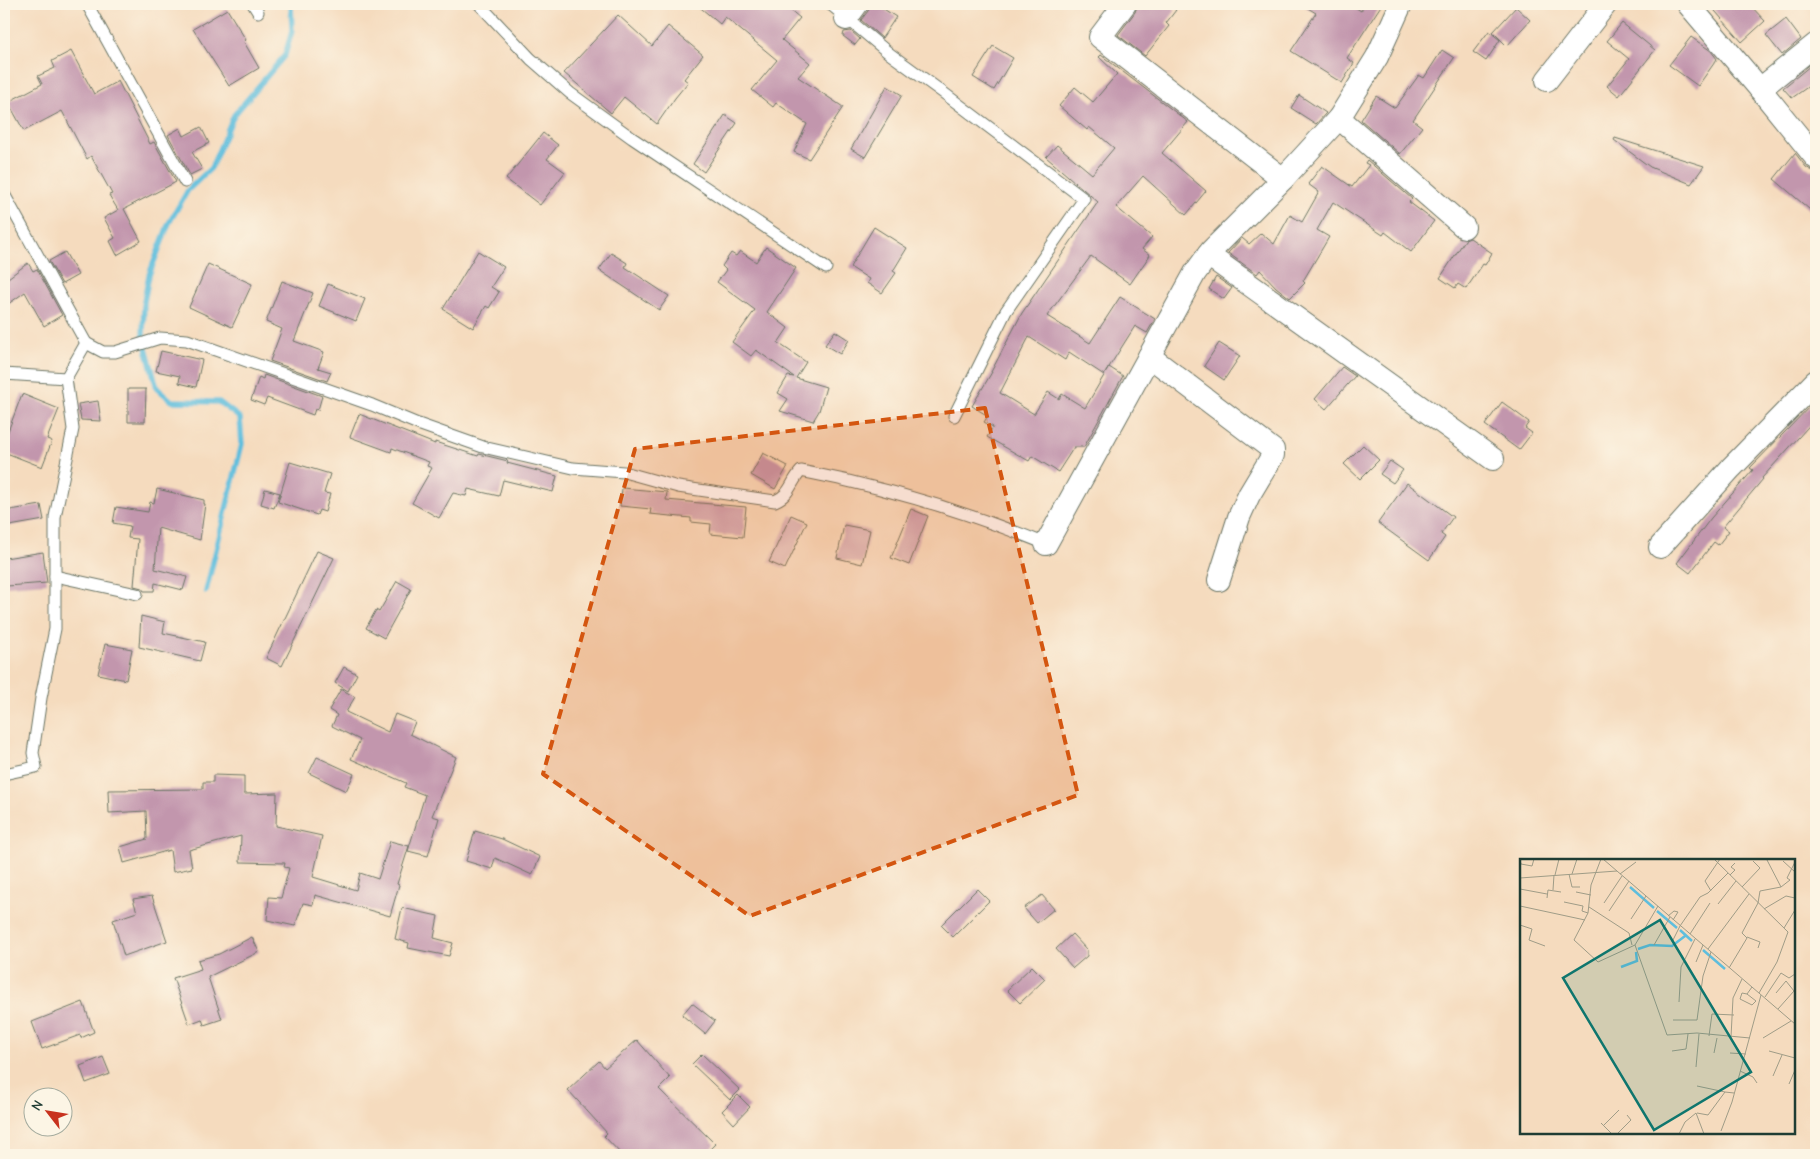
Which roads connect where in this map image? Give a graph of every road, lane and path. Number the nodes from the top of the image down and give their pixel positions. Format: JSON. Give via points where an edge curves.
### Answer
{"nodes":[{"id":1,"x":88,"y":4,"type":"edge"},
{"id":2,"x":479,"y":4,"type":"edge"},
{"id":3,"x":830,"y":4,"type":"edge"},
{"id":4,"x":1125,"y":4,"type":"edge"},
{"id":5,"x":1401,"y":4,"type":"edge"},
{"id":6,"x":1606,"y":4,"type":"edge"},
{"id":7,"x":1688,"y":4,"type":"edge"},
{"id":8,"x":852,"y":11,"type":"edge"},
{"id":9,"x":1816,"y":44,"type":"edge"},
{"id":10,"x":1547,"y":80,"type":"dead end"},
{"id":11,"x":1760,"y":89,"type":"junction"},
{"id":12,"x":1339,"y":118,"type":"junction"},
{"id":13,"x":1816,"y":158,"type":"edge"},
{"id":14,"x":1284,"y":178,"type":"junction"},
{"id":15,"x":185,"y":182,"type":"dead end"},
{"id":16,"x":4,"y":194,"type":"edge"},
{"id":17,"x":1464,"y":227,"type":"dead end"},
{"id":18,"x":1208,"y":255,"type":"junction"},
{"id":19,"x":826,"y":268,"type":"dead end"},
{"id":20,"x":86,"y":343,"type":"junction"},
{"id":21,"x":1148,"y":356,"type":"junction"},
{"id":22,"x":4,"y":374,"type":"edge"},
{"id":23,"x":66,"y":378,"type":"junction"},
{"id":24,"x":1816,"y":381,"type":"edge"},
{"id":25,"x":954,"y":416,"type":"dead end"},
{"id":26,"x":1493,"y":458,"type":"dead end"},
{"id":27,"x":1046,"y":544,"type":"joint"},
{"id":28,"x":1660,"y":547,"type":"dead end"},
{"id":29,"x":55,"y":576,"type":"junction"},
{"id":30,"x":1218,"y":580,"type":"dead end"},
{"id":31,"x":138,"y":594,"type":"dead end"},
{"id":32,"x":4,"y":774,"type":"edge"}],
"edges":[{"from":1,"to":15,"type":"lane"},
{"from":2,"to":19,"type":"lane","via":[[531,59],[570,93]]},
{"from":3,"to":8,"type":"lane"},
{"from":4,"to":14,"type":"street","via":[[1100,38]]},
{"from":5,"to":12,"type":"street","via":[[1377,57]]},
{"from":6,"to":10,"type":"street"},
{"from":7,"to":11,"type":"street"},
{"from":8,"to":25,"type":"lane","via":[[890,54],[1084,200],[1006,311]]},
{"from":9,"to":11,"type":"street"},
{"from":11,"to":13,"type":"street"},
{"from":12,"to":14,"type":"street"},
{"from":12,"to":17,"type":"street"},
{"from":14,"to":18,"type":"street"},
{"from":16,"to":20,"type":"lane"},
{"from":18,"to":21,"type":"street","via":[[1194,273]]},
{"from":18,"to":26,"type":"street"},
{"from":20,"to":23,"type":"lane"},
{"from":20,"to":27,"type":"lane","via":[[104,352],[114,352],[160,338],[187,340],[372,404],[483,447],[573,468],[624,472],[678,487],[775,501],[786,497],[801,471],[910,496]]},
{"from":21,"to":27,"type":"street"},
{"from":21,"to":30,"type":"street","via":[[1273,450],[1239,517]]},
{"from":22,"to":23,"type":"lane"},
{"from":23,"to":29,"type":"lane","via":[[73,429],[55,518]]},
{"from":24,"to":28,"type":"street"},
{"from":29,"to":31,"type":"lane"},
{"from":29,"to":32,"type":"lane","via":[[55,629],[33,753],[36,767]]}]}
